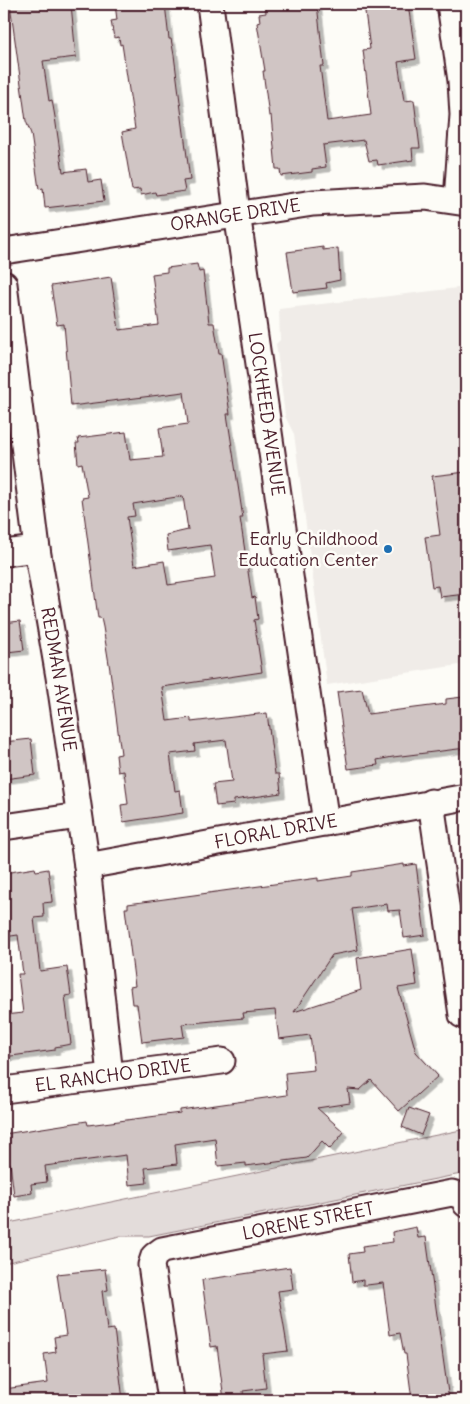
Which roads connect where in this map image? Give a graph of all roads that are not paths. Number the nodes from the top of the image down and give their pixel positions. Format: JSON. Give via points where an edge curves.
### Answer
{"nodes":[{"id":1,"x":210,"y":4,"type":"edge"},
{"id":2,"x":450,"y":4,"type":"edge"},
{"id":3,"x":462,"y":202,"type":"edge"},
{"id":4,"x":237,"y":213,"type":"junction"},
{"id":5,"x":4,"y":251,"type":"edge"},
{"id":6,"x":4,"y":284,"type":"edge"},
{"id":7,"x":37,"y":549,"type":"junction"},
{"id":8,"x":4,"y":553,"type":"edge"},
{"id":9,"x":466,"y":797,"type":"edge"},
{"id":10,"x":431,"y":802,"type":"junction"},
{"id":11,"x":79,"y":816,"type":"junction"},
{"id":12,"x":326,"y":823,"type":"junction"},
{"id":13,"x":4,"y":826,"type":"edge"},
{"id":14,"x":87,"y":866,"type":"junction"},
{"id":15,"x":462,"y":1015,"type":"dead end"},
{"id":16,"x":222,"y":1061,"type":"dead end"},
{"id":17,"x":110,"y":1075,"type":"junction"},
{"id":18,"x":4,"y":1090,"type":"edge"},
{"id":19,"x":465,"y":1200,"type":"edge"},
{"id":20,"x":171,"y":1400,"type":"edge"}],
"edges":[{"from":1,"to":4,"type":"street","name":"LOCKHEED AVENUE"},
{"from":2,"to":3,"type":"street","via":[[461,81]]},
{"from":3,"to":4,"type":"street","name":"ORANGE DRIVE","via":[[425,197],[312,203]]},
{"from":4,"to":5,"type":"street","name":"ORANGE DRIVE"},
{"from":4,"to":12,"type":"street","name":"LOCKHEED AVENUE"},
{"from":6,"to":7,"type":"street","name":"REDMAN AVENUE"},
{"from":7,"to":8,"type":"street"},
{"from":7,"to":11,"type":"street","name":"REDMAN AVENUE","via":[[60,677]]},
{"from":9,"to":10,"type":"street","name":"FLORAL DRIVE"},
{"from":10,"to":12,"type":"street","name":"FLORAL DRIVE"},
{"from":10,"to":15,"type":"street"},
{"from":11,"to":13,"type":"street"},
{"from":11,"to":14,"type":"street","name":"REDMAN AVENUE"},
{"from":12,"to":14,"type":"street","name":"FLORAL DRIVE"},
{"from":14,"to":17,"type":"street","name":"REDMAN AVENUE"},
{"from":16,"to":17,"type":"street","name":"EL RANCHO DRIVE"},
{"from":17,"to":18,"type":"street","name":"EL RANCHO DRIVE"},
{"from":19,"to":20,"type":"street","name":"LORENE STREET","via":[[452,1193],[162,1250],[154,1256],[152,1265]]}]}
